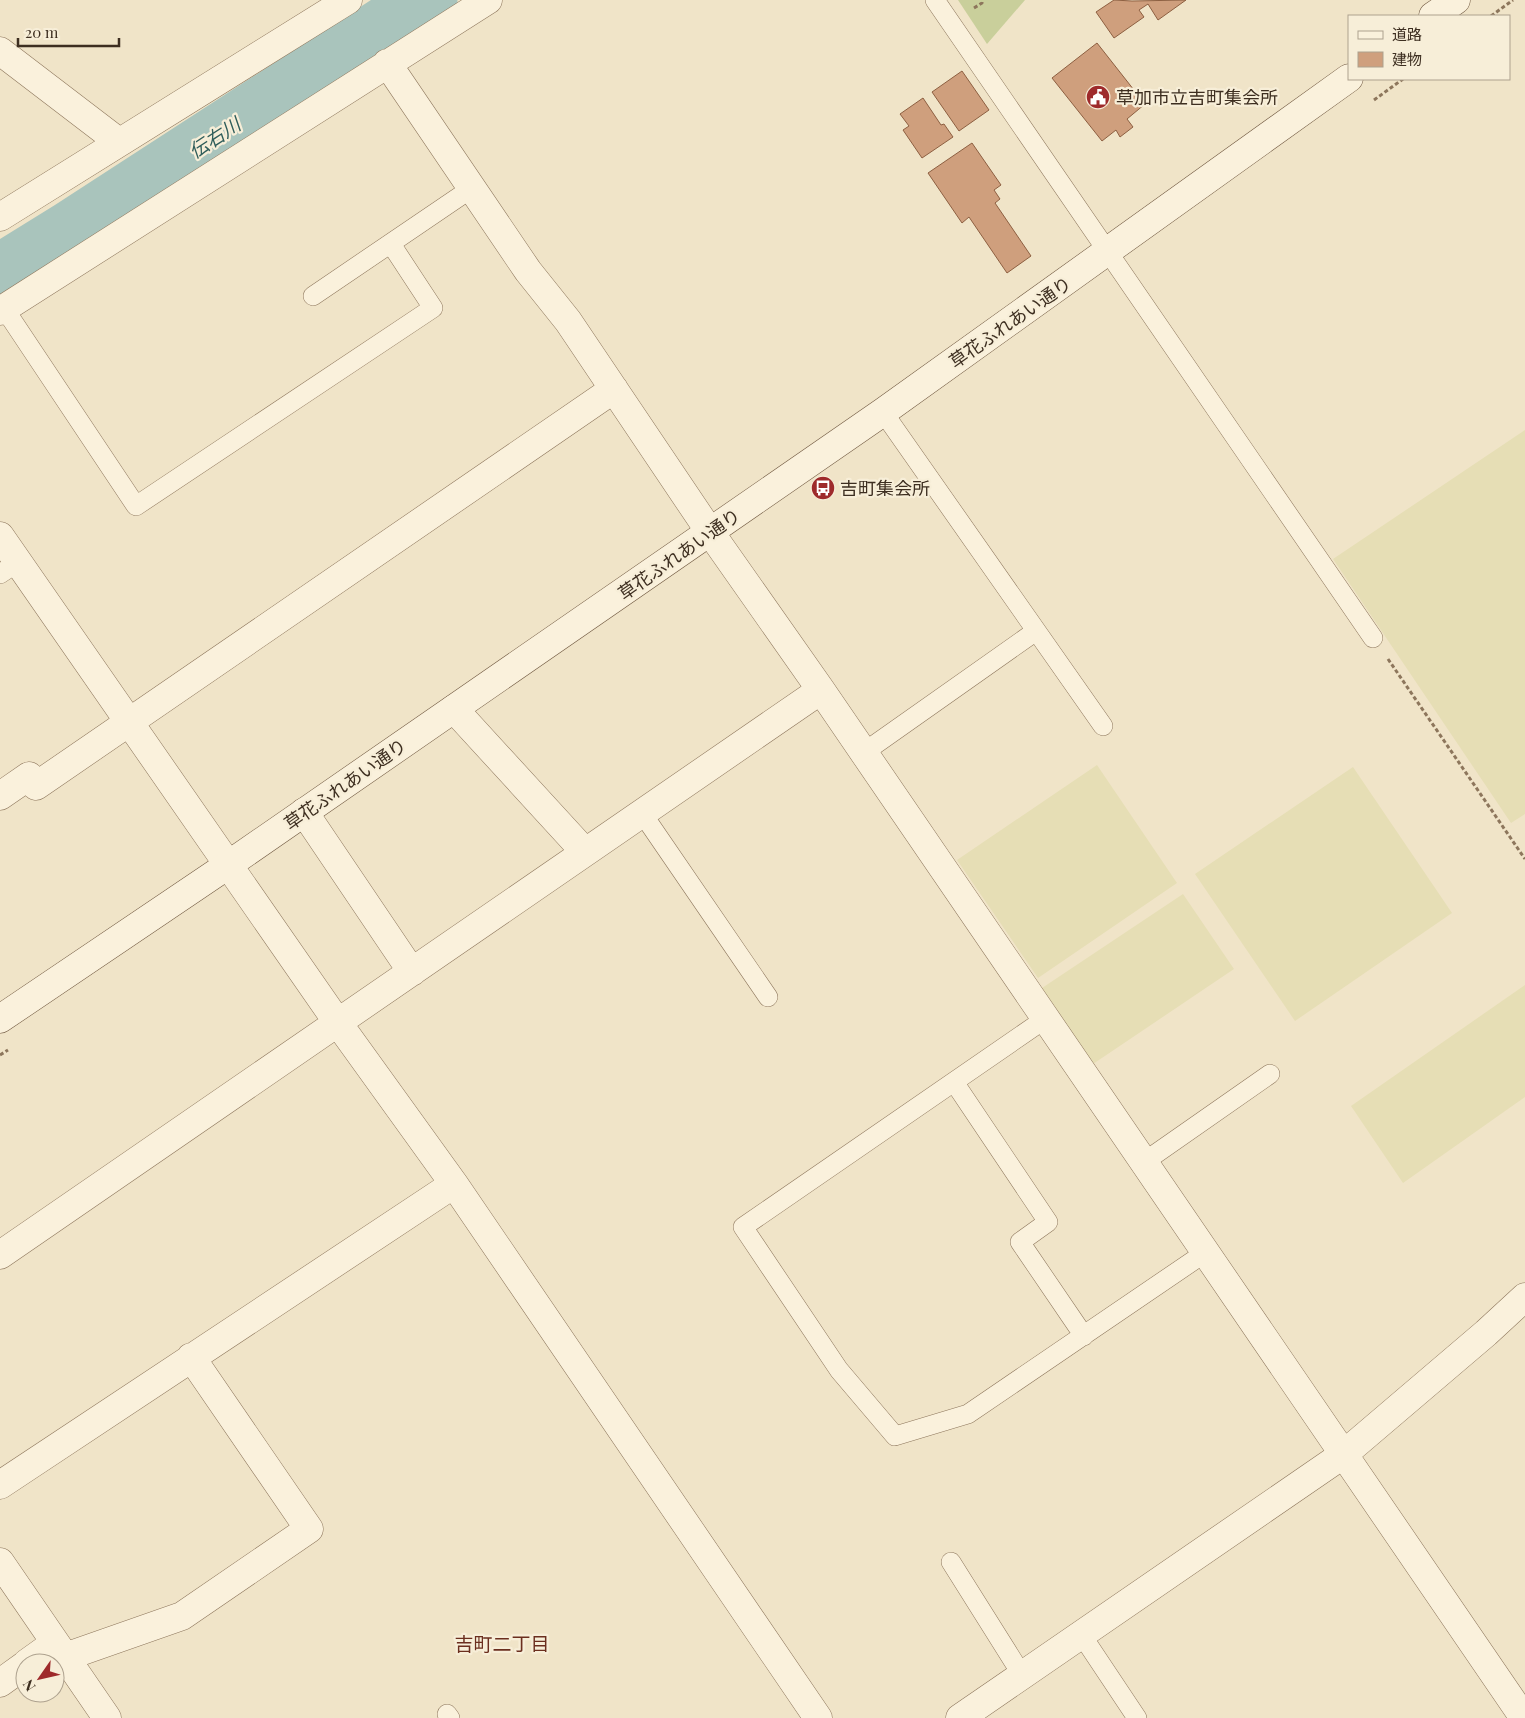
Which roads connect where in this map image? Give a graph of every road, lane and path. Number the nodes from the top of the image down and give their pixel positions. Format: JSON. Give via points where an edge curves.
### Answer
{"nodes":[{"id":1,"x":348,"y":0,"type":"edge"},
{"id":2,"x":488,"y":0,"type":"edge"},
{"id":3,"x":935,"y":0,"type":"edge"},
{"id":4,"x":1456,"y":0,"type":"edge"},
{"id":5,"x":1513,"y":0,"type":"edge"},
{"id":6,"x":1434,"y":15,"type":"edge"},
{"id":7,"x":1492,"y":15,"type":"edge"},
{"id":8,"x":0,"y":51,"type":"edge"},
{"id":9,"x":387,"y":63,"type":"junction"},
{"id":10,"x":1348,"y":79,"type":"edge"},
{"id":11,"x":119,"y":142,"type":"junction"},
{"id":12,"x":472,"y":188,"type":"junction"},
{"id":13,"x":0,"y":217,"type":"edge"},
{"id":14,"x":391,"y":244,"type":"junction"},
{"id":15,"x":1108,"y":252,"type":"junction"},
{"id":16,"x":313,"y":296,"type":"dead end"},
{"id":17,"x":2,"y":309,"type":"edge"},
{"id":18,"x":614,"y":389,"type":"junction"},
{"id":19,"x":883,"y":412,"type":"junction"},
{"id":20,"x":710,"y":532,"type":"junction"},
{"id":21,"x":0,"y":536,"type":"edge"},
{"id":22,"x":9,"y":568,"type":"edge"},
{"id":23,"x":1036,"y":631,"type":"junction"},
{"id":24,"x":1373,"y":638,"type":"joint"},
{"id":25,"x":821,"y":690,"type":"junction"},
{"id":26,"x":454,"y":709,"type":"junction"},
{"id":27,"x":130,"y":721,"type":"junction"},
{"id":28,"x":1103,"y":726,"type":"dead end"},
{"id":29,"x":863,"y":753,"type":"junction"},
{"id":30,"x":0,"y":796,"type":"edge"},
{"id":31,"x":304,"y":812,"type":"junction"},
{"id":32,"x":642,"y":813,"type":"junction"},
{"id":33,"x":585,"y":852,"type":"junction"},
{"id":34,"x":1525,"y":859,"type":"edge"},
{"id":35,"x":228,"y":865,"type":"junction"},
{"id":36,"x":412,"y":972,"type":"junction"},
{"id":37,"x":768,"y":997,"type":"dead end"},
{"id":38,"x":0,"y":1019,"type":"edge"},
{"id":39,"x":1045,"y":1019,"type":"junction"},
{"id":40,"x":338,"y":1023,"type":"junction"},
{"id":41,"x":1270,"y":1074,"type":"dead end"},
{"id":42,"x":954,"y":1082,"type":"junction"},
{"id":43,"x":1144,"y":1162,"type":"junction"},
{"id":44,"x":454,"y":1184,"type":"junction"},
{"id":45,"x":1206,"y":1252,"type":"junction"},
{"id":46,"x":0,"y":1255,"type":"edge"},
{"id":47,"x":1525,"y":1297,"type":"edge"},
{"id":48,"x":1084,"y":1336,"type":"junction"},
{"id":49,"x":191,"y":1357,"type":"junction"},
{"id":50,"x":1344,"y":1454,"type":"junction"},
{"id":51,"x":0,"y":1485,"type":"edge"},
{"id":52,"x":0,"y":1562,"type":"edge"},
{"id":53,"x":951,"y":1562,"type":"dead end"},
{"id":54,"x":1081,"y":1634,"type":"junction"},
{"id":55,"x":60,"y":1650,"type":"junction"},
{"id":56,"x":53,"y":1653,"type":"edge"},
{"id":57,"x":15,"y":1672,"type":"edge"},
{"id":58,"x":1022,"y":1675,"type":"junction"},
{"id":59,"x":0,"y":1683,"type":"edge"},
{"id":60,"x":107,"y":1718,"type":"edge"},
{"id":61,"x":818,"y":1718,"type":"edge"},
{"id":62,"x":960,"y":1718,"type":"edge"},
{"id":63,"x":1137,"y":1718,"type":"edge"},
{"id":64,"x":1524,"y":1718,"type":"edge"}],
"edges":[{"from":1,"to":11,"type":"street"},
{"from":2,"to":9,"type":"street"},
{"from":3,"to":15,"type":"lane"},
{"from":4,"to":6,"type":"street"},
{"from":5,"to":7,"type":"path"},
{"from":8,"to":11,"type":"street"},
{"from":9,"to":12,"type":"street"},
{"from":9,"to":17,"type":"street"},
{"from":10,"to":15,"type":"street","name":"草花ふれあい通り"},
{"from":11,"to":13,"type":"street"},
{"from":12,"to":14,"type":"lane"},
{"from":12,"to":18,"type":"street"},
{"from":14,"to":16,"type":"lane"},
{"from":14,"to":17,"type":"lane","via":[[433,308],[136,506]]},
{"from":15,"to":19,"type":"street","name":"草花ふれあい通り"},
{"from":15,"to":24,"type":"lane"},
{"from":18,"to":20,"type":"street"},
{"from":18,"to":27,"type":"street"},
{"from":19,"to":20,"type":"street","name":"草花ふれあい通り"},
{"from":19,"to":23,"type":"lane"},
{"from":20,"to":25,"type":"street"},
{"from":20,"to":26,"type":"street","name":"草花ふれあい通り"},
{"from":21,"to":22,"type":"street"},
{"from":22,"to":27,"type":"street"},
{"from":23,"to":28,"type":"lane"},
{"from":23,"to":29,"type":"lane"},
{"from":24,"to":34,"type":"path"},
{"from":25,"to":29,"type":"street"},
{"from":25,"to":32,"type":"street"},
{"from":26,"to":31,"type":"street","name":"草花ふれあい通り"},
{"from":26,"to":33,"type":"street"},
{"from":27,"to":30,"type":"street","via":[[36,786],[29,776]]},
{"from":27,"to":35,"type":"street"},
{"from":29,"to":39,"type":"street"},
{"from":31,"to":35,"type":"street","name":"草花ふれあい通り"},
{"from":31,"to":36,"type":"street"},
{"from":32,"to":33,"type":"street"},
{"from":32,"to":37,"type":"lane"},
{"from":33,"to":36,"type":"street"},
{"from":35,"to":38,"type":"street","name":"草花ふれあい通り"},
{"from":35,"to":40,"type":"street"},
{"from":36,"to":40,"type":"street"},
{"from":39,"to":42,"type":"lane"},
{"from":39,"to":43,"type":"street"},
{"from":40,"to":44,"type":"street"},
{"from":40,"to":46,"type":"street"},
{"from":41,"to":43,"type":"lane"},
{"from":42,"to":48,"type":"lane","via":[[1048,1222],[1020,1242]]},
{"from":42,"to":48,"type":"lane","via":[[743,1227],[839,1370],[895,1436],[968,1414]]},
{"from":43,"to":45,"type":"street"},
{"from":44,"to":49,"type":"street"},
{"from":44,"to":61,"type":"street"},
{"from":45,"to":48,"type":"lane"},
{"from":45,"to":50,"type":"street"},
{"from":47,"to":50,"type":"street"},
{"from":49,"to":51,"type":"street"},
{"from":49,"to":55,"type":"street","via":[[309,1529],[182,1616]]},
{"from":50,"to":54,"type":"street"},
{"from":50,"to":64,"type":"street"},
{"from":52,"to":55,"type":"street"},
{"from":53,"to":58,"type":"lane"},
{"from":54,"to":58,"type":"street"},
{"from":54,"to":63,"type":"lane"},
{"from":55,"to":56,"type":"street"},
{"from":55,"to":60,"type":"street"},
{"from":57,"to":59,"type":"street"},
{"from":58,"to":62,"type":"street"}]}
